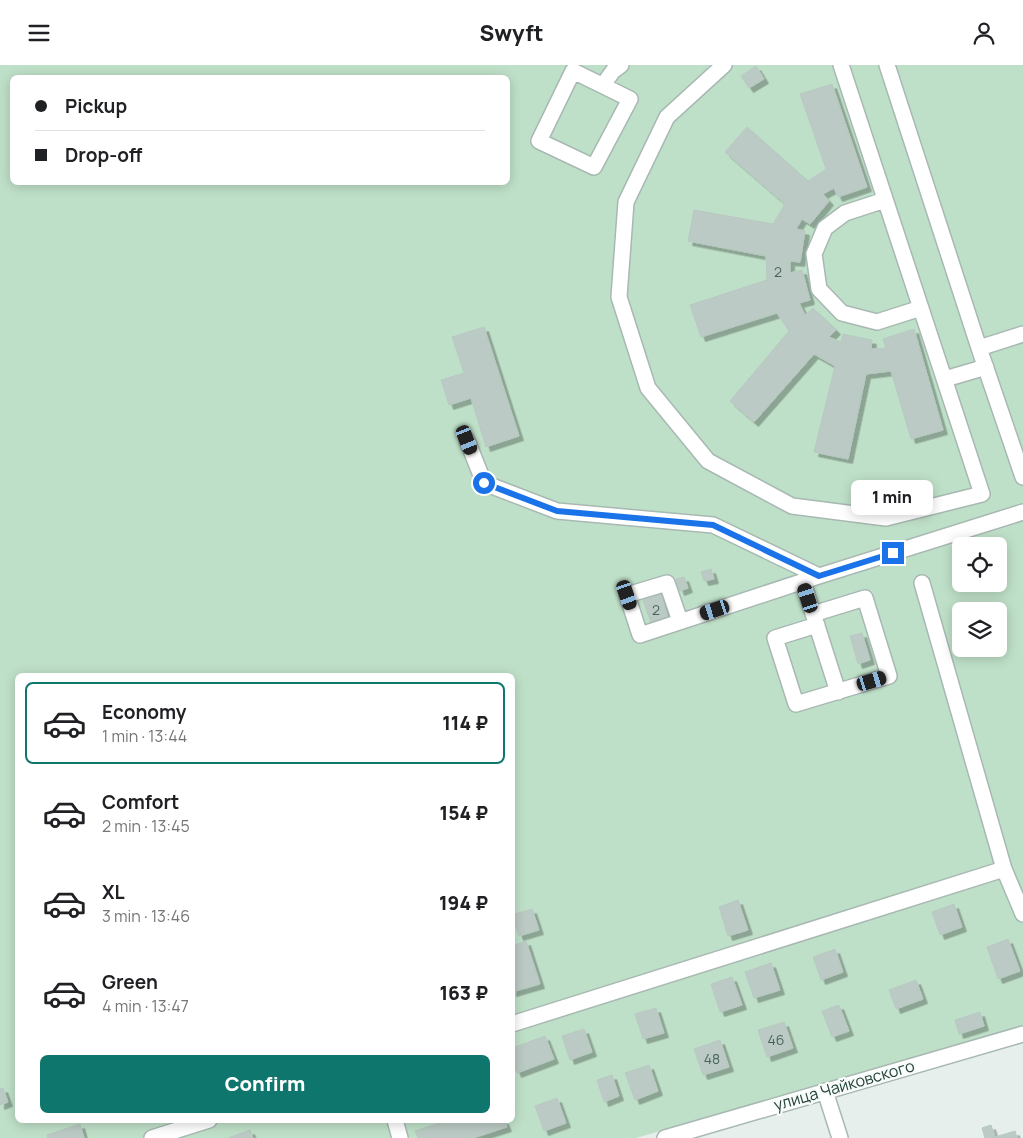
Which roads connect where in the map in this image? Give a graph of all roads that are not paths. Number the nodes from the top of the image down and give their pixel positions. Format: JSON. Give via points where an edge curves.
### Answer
{"nodes":[{"id":1,"x":621,"y":65,"type":"edge"},
{"id":2,"x":724,"y":65,"type":"edge"},
{"id":3,"x":842,"y":65,"type":"edge"},
{"id":4,"x":887,"y":65,"type":"edge"},
{"id":5,"x":603,"y":85,"type":"junction"},
{"id":6,"x":885,"y":200,"type":"junction"},
{"id":7,"x":921,"y":308,"type":"junction"},
{"id":8,"x":1023,"y":335,"type":"edge"},
{"id":9,"x":980,"y":348,"type":"junction"},
{"id":10,"x":986,"y":367,"type":"junction"},
{"id":11,"x":945,"y":379,"type":"junction"},
{"id":12,"x":467,"y":440,"type":"dead end"},
{"id":13,"x":1023,"y":477,"type":"edge"},
{"id":14,"x":1023,"y":512,"type":"edge"},
{"id":15,"x":819,"y":576,"type":"junction"},
{"id":16,"x":803,"y":582,"type":"junction"},
{"id":17,"x":922,"y":583,"type":"dead end"},
{"id":18,"x":815,"y":620,"type":"junction"},
{"id":19,"x":680,"y":621,"type":"dead end"},
{"id":20,"x":838,"y":692,"type":"junction"},
{"id":21,"x":1004,"y":869,"type":"junction"},
{"id":22,"x":1023,"y":914,"type":"edge"},
{"id":23,"x":515,"y":1023,"type":"edge"},
{"id":24,"x":1023,"y":1034,"type":"edge"},
{"id":25,"x":825,"y":1091,"type":"junction"},
{"id":26,"x":200,"y":1123,"type":"edge"},
{"id":27,"x":396,"y":1123,"type":"edge"},
{"id":28,"x":152,"y":1138,"type":"edge"},
{"id":29,"x":400,"y":1138,"type":"edge"},
{"id":30,"x":665,"y":1138,"type":"edge"},
{"id":31,"x":840,"y":1138,"type":"edge"}],
"edges":[{"from":1,"to":5,"type":"street"},
{"from":2,"to":11,"type":"street","via":[[667,117],[626,202],[619,297],[648,388],[708,461],[783,502],[792,506],[886,517],[982,494]]},
{"from":3,"to":6,"type":"street"},
{"from":4,"to":9,"type":"street","via":[[951,242]]},
{"from":5,"to":5,"type":"street","via":[[630,99],[594,167],[538,141],[573,71]]},
{"from":6,"to":7,"type":"street"},
{"from":6,"to":7,"type":"street","via":[[845,213],[825,228],[814,254],[819,289],[842,313],[877,322]]},
{"from":7,"to":11,"type":"street"},
{"from":8,"to":9,"type":"street"},
{"from":9,"to":10,"type":"street"},
{"from":10,"to":11,"type":"street"},
{"from":10,"to":13,"type":"street"},
{"from":12,"to":15,"type":"street","via":[[484,483],[548,508],[713,525]]},
{"from":14,"to":15,"type":"street"},
{"from":15,"to":16,"type":"street"},
{"from":16,"to":18,"type":"street"},
{"from":16,"to":19,"type":"street"},
{"from":17,"to":21,"type":"street"},
{"from":18,"to":20,"type":"street"},
{"from":18,"to":20,"type":"street","via":[[775,638],[796,704]]},
{"from":18,"to":20,"type":"street","via":[[865,598],[888,676]]},
{"from":21,"to":22,"type":"street"},
{"from":21,"to":23,"type":"street"},
{"from":24,"to":25,"type":"street","name":"улица Чайковского"},
{"from":25,"to":30,"type":"street","name":"улица Чайковского"},
{"from":25,"to":31,"type":"street"},
{"from":26,"to":28,"type":"street"},
{"from":27,"to":29,"type":"street"}]}
